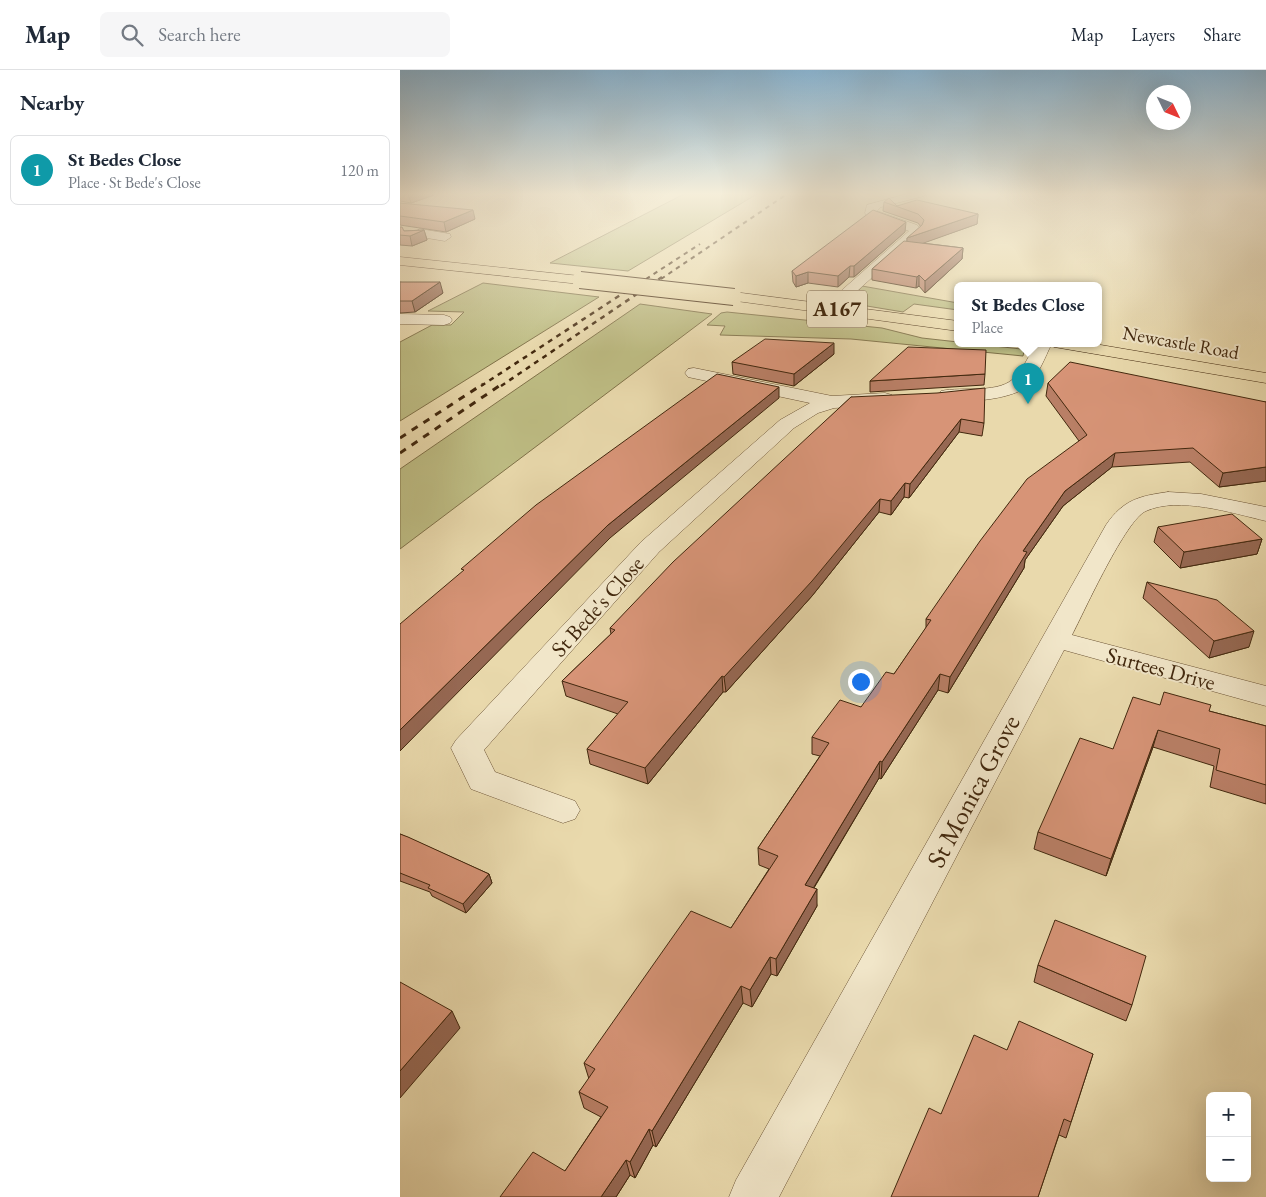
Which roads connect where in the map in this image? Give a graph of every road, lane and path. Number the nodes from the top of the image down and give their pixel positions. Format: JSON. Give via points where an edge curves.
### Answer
{"nodes":[{"id":1,"x":899,"y":247,"type":"edge"},
{"id":2,"x":400,"y":261,"type":"edge"},
{"id":3,"x":830,"y":308,"type":"junction"},
{"id":4,"x":400,"y":319,"type":"edge"},
{"id":5,"x":444,"y":320,"type":"dead end"},
{"id":6,"x":954,"y":325,"type":"edge"},
{"id":7,"x":1042,"y":347,"type":"edge"},
{"id":8,"x":1084,"y":347,"type":"edge"},
{"id":9,"x":694,"y":373,"type":"dead end"},
{"id":10,"x":1266,"y":378,"type":"edge"},
{"id":11,"x":832,"y":402,"type":"junction"},
{"id":12,"x":1266,"y":514,"type":"edge"},
{"id":13,"x":1055,"y":639,"type":"junction"},
{"id":14,"x":1266,"y":696,"type":"edge"},
{"id":15,"x":563,"y":810,"type":"dead end"},
{"id":16,"x":752,"y":1197,"type":"edge"}],
"edges":[{"from":1,"to":3,"type":"street"},
{"from":2,"to":3,"type":"highway","number":"A167","bridge":true},
{"from":3,"to":6,"type":"highway","number":"A167"},
{"from":4,"to":5,"type":"street"},
{"from":7,"to":11,"type":"street","name":"St Bede's Close","via":[[1020,383],[989,393]]},
{"from":8,"to":10,"type":"highway","name":"Newcastle Road"},
{"from":9,"to":11,"type":"street","name":"St Bede's Close"},
{"from":11,"to":15,"type":"street","name":"St Bede's Close","via":[[787,424],[650,548],[467,748],[483,780]]},
{"from":12,"to":13,"type":"street","name":"St Monica Grove","via":[[1218,503],[1172,499],[1135,506],[1118,525]]},
{"from":13,"to":14,"type":"street","name":"Surtees Drive"},
{"from":13,"to":16,"type":"street","name":"St Monica Grove"}]}
